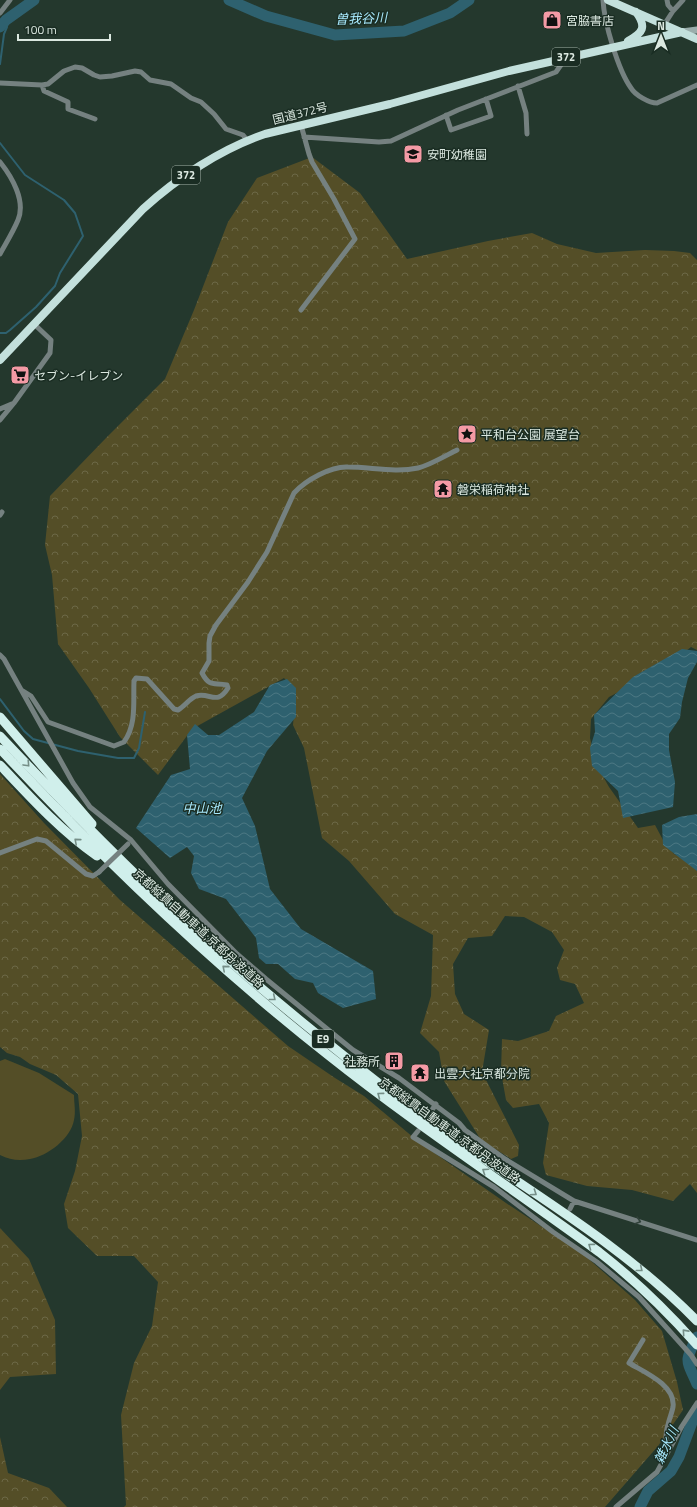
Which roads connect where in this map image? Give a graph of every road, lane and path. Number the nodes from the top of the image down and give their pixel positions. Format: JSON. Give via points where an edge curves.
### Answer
{"nodes":[{"id":1,"x":10,"y":0,"type":"edge"},
{"id":2,"x":603,"y":0,"type":"edge"},
{"id":3,"x":608,"y":0,"type":"edge"},
{"id":4,"x":667,"y":0,"type":"edge"},
{"id":5,"x":683,"y":0,"type":"edge"},
{"id":6,"x":673,"y":11,"type":"junction"},
{"id":7,"x":636,"y":12,"type":"junction"},
{"id":8,"x":0,"y":14,"type":"edge"},
{"id":9,"x":664,"y":25,"type":"junction"},
{"id":10,"x":697,"y":30,"type":"edge"},
{"id":11,"x":682,"y":32,"type":"junction"},
{"id":12,"x":697,"y":39,"type":"edge"},
{"id":13,"x":622,"y":45,"type":"junction"},
{"id":14,"x":613,"y":47,"type":"junction"},
{"id":15,"x":562,"y":58,"type":"junction"},
{"id":16,"x":0,"y":83,"type":"edge"},
{"id":17,"x":42,"y":85,"type":"junction"},
{"id":18,"x":697,"y":85,"type":"edge"},
{"id":19,"x":518,"y":86,"type":"junction"},
{"id":20,"x":486,"y":99,"type":"junction"},
{"id":21,"x":446,"y":115,"type":"junction"},
{"id":22,"x":95,"y":119,"type":"dead end"},
{"id":23,"x":301,"y":125,"type":"junction"},
{"id":24,"x":527,"y":134,"type":"dead end"},
{"id":25,"x":304,"y":137,"type":"junction"},
{"id":26,"x":247,"y":140,"type":"junction"},
{"id":27,"x":0,"y":162,"type":"edge"},
{"id":28,"x":0,"y":254,"type":"edge"},
{"id":29,"x":301,"y":310,"type":"dead end"},
{"id":30,"x":34,"y":324,"type":"junction"},
{"id":31,"x":0,"y":360,"type":"edge"},
{"id":32,"x":14,"y":403,"type":"junction"},
{"id":33,"x":0,"y":409,"type":"edge"},
{"id":34,"x":0,"y":420,"type":"edge"},
{"id":35,"x":457,"y":450,"type":"dead end"},
{"id":36,"x":0,"y":655,"type":"edge"},
{"id":37,"x":22,"y":691,"type":"junction"},
{"id":38,"x":0,"y":717,"type":"edge"},
{"id":39,"x":0,"y":736,"type":"edge"},
{"id":40,"x":0,"y":749,"type":"edge"},
{"id":41,"x":0,"y":765,"type":"edge"},
{"id":42,"x":129,"y":842,"type":"junction"},
{"id":43,"x":0,"y":853,"type":"edge"},
{"id":44,"x":120,"y":872,"type":"junction"},
{"id":45,"x":183,"y":919,"type":"junction"},
{"id":46,"x":436,"y":1104,"type":"junction"},
{"id":47,"x":430,"y":1113,"type":"dead end"},
{"id":48,"x":418,"y":1131,"type":"dead end"},
{"id":49,"x":574,"y":1201,"type":"junction"},
{"id":50,"x":570,"y":1209,"type":"dead end"},
{"id":51,"x":557,"y":1227,"type":"dead end"},
{"id":52,"x":553,"y":1232,"type":"junction"},
{"id":53,"x":697,"y":1240,"type":"edge"},
{"id":54,"x":697,"y":1321,"type":"edge"},
{"id":55,"x":643,"y":1340,"type":"dead end"},
{"id":56,"x":697,"y":1345,"type":"edge"},
{"id":57,"x":697,"y":1364,"type":"edge"},
{"id":58,"x":697,"y":1403,"type":"edge"},
{"id":59,"x":671,"y":1445,"type":"junction"},
{"id":60,"x":616,"y":1507,"type":"edge"}],
"edges":[{"from":1,"to":8,"type":"street"},
{"from":2,"to":14,"type":"street"},
{"from":3,"to":7,"type":"highway"},
{"from":4,"to":6,"type":"street"},
{"from":5,"to":6,"type":"street"},
{"from":6,"to":9,"type":"street"},
{"from":7,"to":9,"type":"highway"},
{"from":7,"to":13,"type":"highway","via":[[642,22],[642,28],[639,34]]},
{"from":9,"to":11,"type":"highway"},
{"from":10,"to":11,"type":"main road"},
{"from":11,"to":12,"type":"highway"},
{"from":11,"to":13,"type":"highway","name":"国道372号","number":"372"},
{"from":13,"to":14,"type":"highway","name":"国道372号","number":"372"},
{"from":14,"to":15,"type":"highway","name":"国道372号","number":"372"},
{"from":14,"to":18,"type":"street","via":[[631,89],[651,103],[657,103]]},
{"from":15,"to":19,"type":"street","via":[[563,62],[556,72]]},
{"from":15,"to":23,"type":"highway","name":"国道372号","number":"372"},
{"from":16,"to":17,"type":"street"},
{"from":17,"to":22,"type":"street","via":[[44,91],[68,102],[68,109]]},
{"from":17,"to":26,"type":"street","via":[[75,67],[100,77],[140,72],[150,80],[171,84],[201,102],[226,129],[243,135]]},
{"from":19,"to":20,"type":"street"},
{"from":19,"to":24,"type":"street","via":[[526,113]]},
{"from":20,"to":21,"type":"street"},
{"from":20,"to":21,"type":"street","via":[[491,116],[451,130]]},
{"from":21,"to":25,"type":"street","via":[[385,142]]},
{"from":23,"to":25,"type":"street"},
{"from":23,"to":26,"type":"highway","name":"国道372号","number":"372"},
{"from":25,"to":29,"type":"street","via":[[312,162],[355,239]]},
{"from":26,"to":30,"type":"highway","name":"国道372号","number":"372","via":[[182,177],[143,209]]},
{"from":27,"to":28,"type":"street","via":[[14,181],[20,213]]},
{"from":30,"to":31,"type":"highway","name":"国道372号","number":"372"},
{"from":30,"to":32,"type":"street","via":[[50,340],[50,353]]},
{"from":32,"to":33,"type":"street"},
{"from":32,"to":34,"type":"street"},
{"from":35,"to":37,"type":"street","via":[[420,468],[341,467],[311,479],[294,493],[267,552],[210,636],[209,661],[202,673],[211,683],[227,685],[228,688],[219,697],[195,697],[178,710],[174,709],[147,679],[136,678],[132,723],[124,742],[114,746],[48,722],[31,696]]},
{"from":36,"to":37,"type":"street"},
{"from":37,"to":42,"type":"street","via":[[73,783],[90,807]]},
{"from":38,"to":45,"type":"highway","via":[[95,827]]},
{"from":39,"to":45,"type":"highway","name":"京都縦貫自動車道;京都丹波道路","number":"E9","one_way":true,"via":[[102,842]]},
{"from":40,"to":44,"type":"highway","name":"京都縦貫自動車道;京都丹波道路","number":"E9"},
{"from":44,"to":41,"type":"highway","one_way":true,"via":[[78,843]]},
{"from":42,"to":43,"type":"street","bridge":true,"via":[[93,876],[86,874],[46,841],[37,839]]},
{"from":42,"to":46,"type":"street","via":[[237,954],[266,979],[353,1050]]},
{"from":56,"to":44,"type":"highway","name":"京都縦貫自動車道;京都丹波道路","number":"E9","one_way":true,"via":[[641,1287],[599,1252],[452,1149],[328,1055],[202,948]]},
{"from":45,"to":54,"type":"highway","name":"京都縦貫自動車道;京都丹波道路","number":"E9","one_way":true,"via":[[342,1055],[452,1137],[629,1260]]},
{"from":46,"to":47,"type":"street"},
{"from":46,"to":49,"type":"street","via":[[465,1130],[505,1159]]},
{"from":48,"to":52,"type":"street","via":[[413,1137],[494,1187]]},
{"from":49,"to":50,"type":"street"},
{"from":49,"to":53,"type":"street","one_way":true},
{"from":51,"to":52,"type":"street"},
{"from":52,"to":57,"type":"street","via":[[597,1262],[639,1297]]},
{"from":55,"to":59,"type":"street","via":[[629,1363],[662,1383],[673,1400],[666,1441]]},
{"from":58,"to":59,"type":"street"},
{"from":59,"to":60,"type":"street","via":[[657,1472]]}]}
